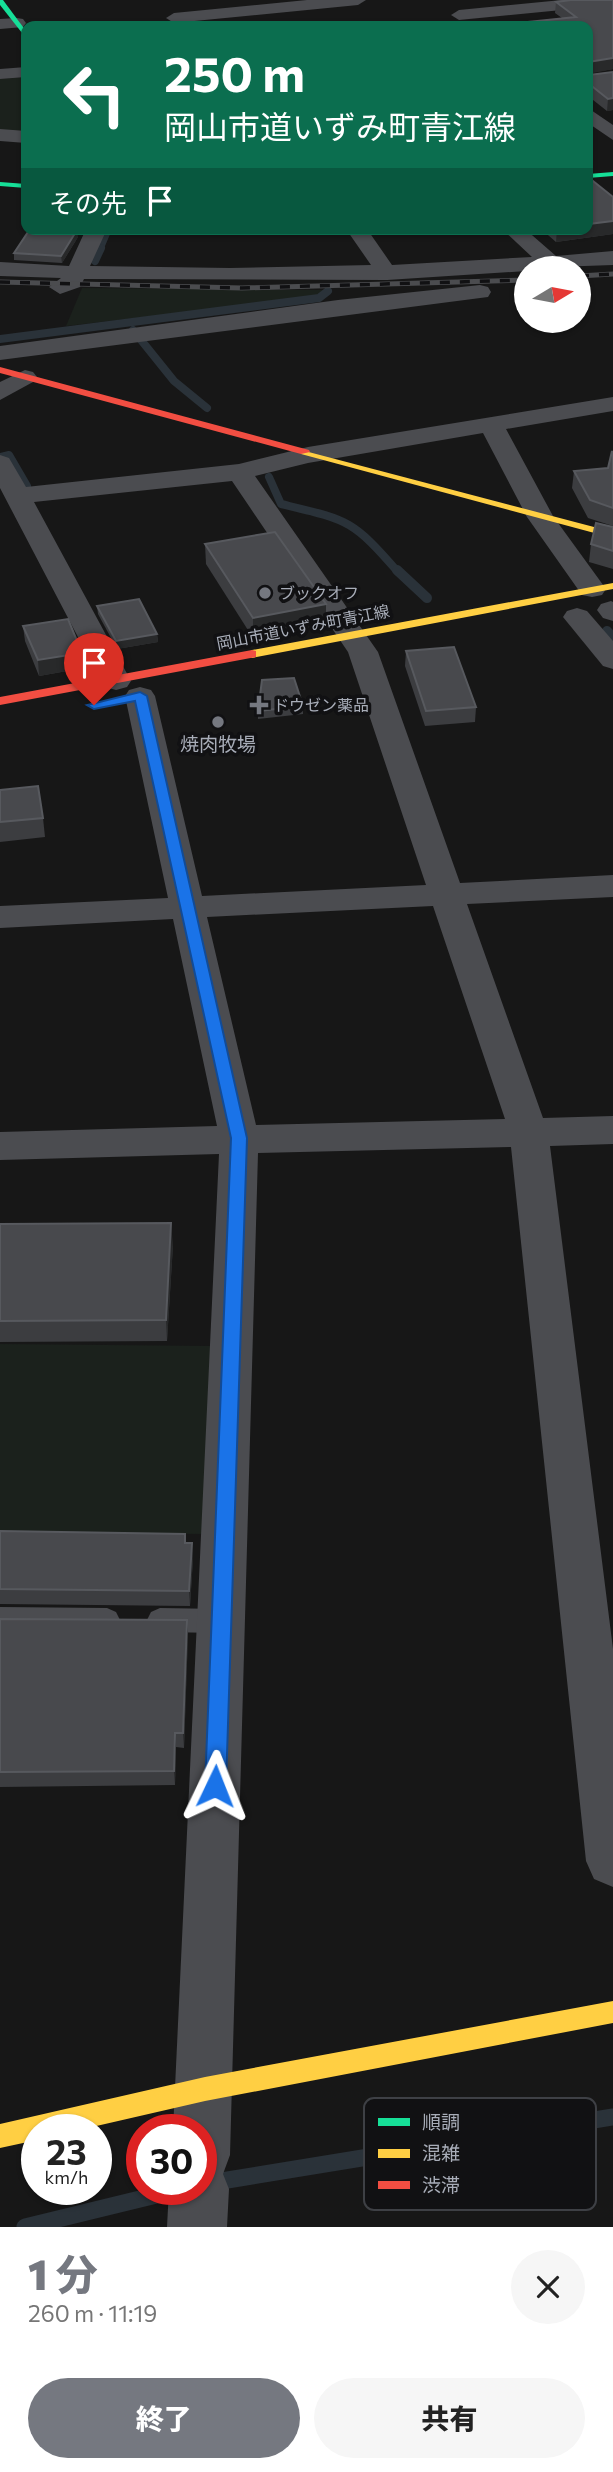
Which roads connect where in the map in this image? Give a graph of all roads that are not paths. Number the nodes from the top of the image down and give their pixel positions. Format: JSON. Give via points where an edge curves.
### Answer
{"nodes":[{"id":1,"x":0,"y":0,"type":"edge"},
{"id":2,"x":234,"y":0,"type":"edge"},
{"id":3,"x":358,"y":0,"type":"edge"},
{"id":4,"x":444,"y":0,"type":"edge"},
{"id":5,"x":606,"y":0,"type":"edge"},
{"id":6,"x":613,"y":0,"type":"edge"},
{"id":7,"x":323,"y":2,"type":"edge"},
{"id":8,"x":266,"y":4,"type":"edge"},
{"id":9,"x":459,"y":15,"type":"junction"},
{"id":10,"x":341,"y":19,"type":"dead end"},
{"id":11,"x":216,"y":20,"type":"edge"},
{"id":12,"x":177,"y":21,"type":"edge"},
{"id":13,"x":197,"y":21,"type":"edge"},
{"id":14,"x":281,"y":21,"type":"edge"},
{"id":15,"x":467,"y":21,"type":"edge"},
{"id":16,"x":14,"y":28,"type":"edge"},
{"id":17,"x":21,"y":72,"type":"edge"},
{"id":18,"x":0,"y":74,"type":"edge"},
{"id":19,"x":613,"y":114,"type":"edge"},
{"id":20,"x":593,"y":115,"type":"edge"},
{"id":21,"x":593,"y":117,"type":"edge"},
{"id":22,"x":613,"y":134,"type":"edge"},
{"id":23,"x":0,"y":135,"type":"edge"},
{"id":24,"x":21,"y":137,"type":"edge"},
{"id":25,"x":613,"y":174,"type":"edge"},
{"id":26,"x":593,"y":176,"type":"edge"},
{"id":27,"x":0,"y":184,"type":"edge"},
{"id":28,"x":21,"y":186,"type":"edge"},
{"id":29,"x":94,"y":235,"type":"edge"},
{"id":30,"x":360,"y":235,"type":"edge"},
{"id":31,"x":519,"y":235,"type":"edge"},
{"id":32,"x":584,"y":236,"type":"dead end"},
{"id":33,"x":543,"y":256,"type":"edge"},
{"id":34,"x":612,"y":258,"type":"edge"},
{"id":35,"x":592,"y":259,"type":"edge"},
{"id":36,"x":514,"y":264,"type":"edge"},
{"id":37,"x":0,"y":269,"type":"edge"},
{"id":38,"x":76,"y":273,"type":"junction"},
{"id":39,"x":387,"y":273,"type":"junction"},
{"id":40,"x":0,"y":287,"type":"edge"},
{"id":41,"x":505,"y":289,"type":"dead end"},
{"id":42,"x":0,"y":353,"type":"edge"},
{"id":43,"x":0,"y":370,"type":"edge"},
{"id":44,"x":25,"y":377,"type":"junction"},
{"id":45,"x":0,"y":393,"type":"edge"},
{"id":46,"x":613,"y":404,"type":"edge"},
{"id":47,"x":491,"y":424,"type":"junction"},
{"id":48,"x":308,"y":455,"type":"junction"},
{"id":49,"x":0,"y":463,"type":"edge"},
{"id":50,"x":239,"y":472,"type":"junction"},
{"id":51,"x":18,"y":496,"type":"junction"},
{"id":52,"x":540,"y":517,"type":"junction"},
{"id":53,"x":613,"y":535,"type":"edge"},
{"id":54,"x":608,"y":601,"type":"edge"},
{"id":55,"x":570,"y":618,"type":"joint"},
{"id":56,"x":361,"y":648,"type":"junction"},
{"id":57,"x":613,"y":660,"type":"edge"},
{"id":58,"x":134,"y":692,"type":"junction"},
{"id":59,"x":0,"y":701,"type":"edge"},
{"id":60,"x":613,"y":886,"type":"edge"},
{"id":61,"x":449,"y":895,"type":"junction"},
{"id":62,"x":188,"y":908,"type":"junction"},
{"id":63,"x":0,"y":917,"type":"edge"},
{"id":64,"x":613,"y":1130,"type":"edge"},
{"id":65,"x":529,"y":1133,"type":"junction"},
{"id":66,"x":239,"y":1138,"type":"junction"},
{"id":67,"x":0,"y":1146,"type":"edge"},
{"id":68,"x":0,"y":1619,"type":"edge"},
{"id":69,"x":221,"y":1621,"type":"junction"},
{"id":70,"x":613,"y":1861,"type":"edge"},
{"id":71,"x":613,"y":2012,"type":"edge"},
{"id":72,"x":205,"y":2089,"type":"junction"},
{"id":73,"x":204,"y":2114,"type":"edge"},
{"id":74,"x":0,"y":2136,"type":"edge"}],
"edges":[{"from":1,"to":16,"type":"street"},
{"from":2,"to":12,"type":"street","via":[[164,6]]},
{"from":3,"to":7,"type":"street"},
{"from":4,"to":9,"type":"street"},
{"from":5,"to":6,"type":"street"},
{"from":5,"to":9,"type":"street"},
{"from":7,"to":8,"type":"street"},
{"from":7,"to":10,"type":"street"},
{"from":8,"to":11,"type":"street"},
{"from":8,"to":14,"type":"street"},
{"from":9,"to":15,"type":"street"},
{"from":11,"to":13,"type":"street"},
{"from":17,"to":18,"type":"street"},
{"from":19,"to":20,"type":"street"},
{"from":21,"to":22,"type":"street"},
{"from":23,"to":24,"type":"street"},
{"from":25,"to":26,"type":"street"},
{"from":27,"to":28,"type":"street"},
{"from":29,"to":38,"type":"street"},
{"from":30,"to":39,"type":"street"},
{"from":31,"to":33,"type":"street"},
{"from":32,"to":34,"type":"street"},
{"from":34,"to":35,"type":"street"},
{"from":36,"to":39,"type":"street"},
{"from":37,"to":38,"type":"street"},
{"from":38,"to":39,"type":"street"},
{"from":38,"to":40,"type":"street","via":[[64,286]]},
{"from":41,"to":42,"type":"street"},
{"from":43,"to":44,"type":"street"},
{"from":44,"to":45,"type":"street"},
{"from":44,"to":48,"type":"street","via":[[182,416]]},
{"from":46,"to":47,"type":"street"},
{"from":47,"to":48,"type":"street"},
{"from":47,"to":52,"type":"street"},
{"from":48,"to":50,"type":"street"},
{"from":48,"to":52,"type":"street"},
{"from":49,"to":51,"type":"street"},
{"from":50,"to":51,"type":"street"},
{"from":50,"to":56,"type":"street"},
{"from":51,"to":58,"type":"street"},
{"from":52,"to":53,"type":"street"},
{"from":52,"to":54,"type":"street"},
{"from":54,"to":55,"type":"street"},
{"from":54,"to":56,"type":"street","name":"岡山市道いずみ町青江線"},
{"from":55,"to":57,"type":"street"},
{"from":56,"to":58,"type":"street","name":"岡山市道いずみ町青江線"},
{"from":56,"to":61,"type":"street"},
{"from":58,"to":59,"type":"street","name":"岡山市道いずみ町青江線"},
{"from":58,"to":62,"type":"street"},
{"from":60,"to":61,"type":"street"},
{"from":61,"to":62,"type":"street"},
{"from":61,"to":65,"type":"street"},
{"from":62,"to":63,"type":"street"},
{"from":62,"to":66,"type":"street"},
{"from":64,"to":65,"type":"street"},
{"from":65,"to":66,"type":"street"},
{"from":65,"to":70,"type":"street"},
{"from":66,"to":67,"type":"street"},
{"from":66,"to":69,"type":"street"},
{"from":68,"to":69,"type":"lane"},
{"from":69,"to":72,"type":"street"},
{"from":71,"to":72,"type":"street"},
{"from":72,"to":73,"type":"street"},
{"from":72,"to":74,"type":"street"}]}
